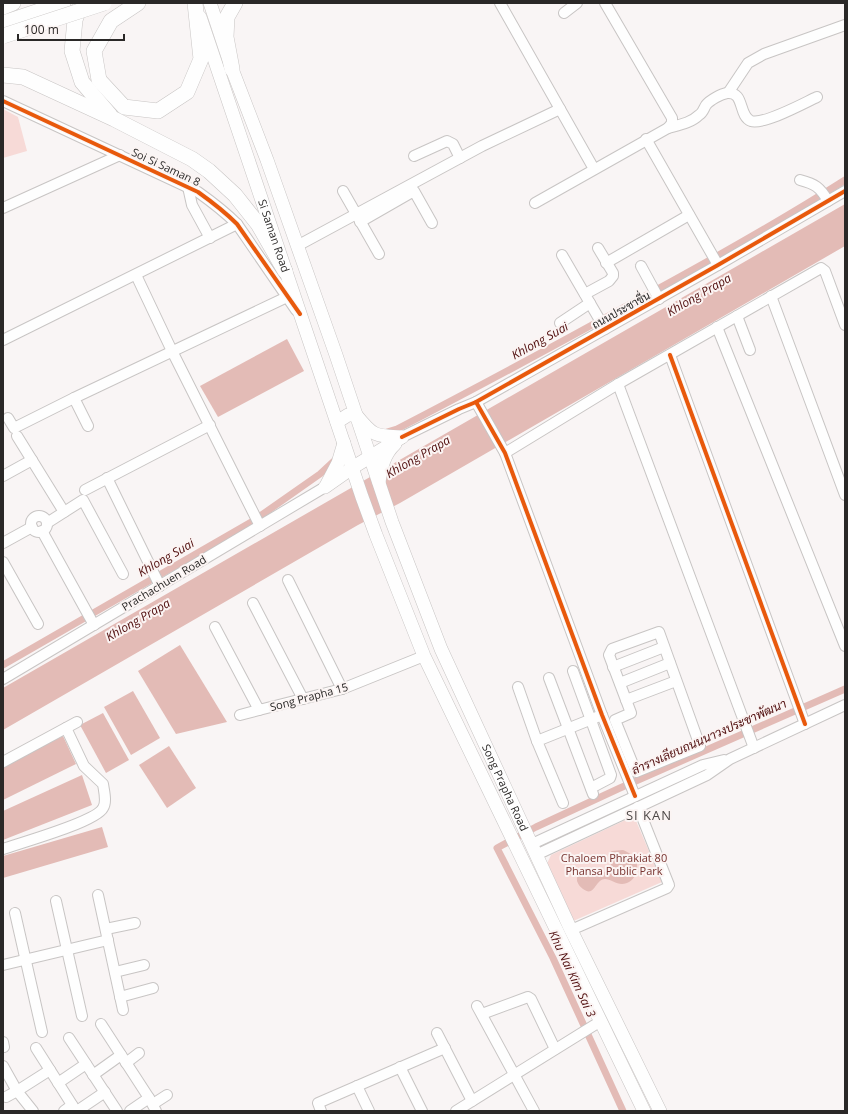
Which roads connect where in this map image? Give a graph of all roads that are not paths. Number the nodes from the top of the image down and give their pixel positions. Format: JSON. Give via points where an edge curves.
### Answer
{"nodes":[{"id":1,"x":14,"y":3,"type":"edge"},
{"id":2,"x":63,"y":3,"type":"edge"},
{"id":3,"x":81,"y":3,"type":"edge"},
{"id":4,"x":104,"y":3,"type":"edge"},
{"id":5,"x":138,"y":3,"type":"edge"},
{"id":6,"x":195,"y":3,"type":"edge"},
{"id":7,"x":210,"y":3,"type":"edge"},
{"id":8,"x":234,"y":3,"type":"edge"},
{"id":9,"x":577,"y":3,"type":"edge"},
{"id":10,"x":605,"y":3,"type":"edge"},
{"id":11,"x":504,"y":5,"type":"edge"},
{"id":12,"x":3,"y":6,"type":"edge"},
{"id":13,"x":564,"y":13,"type":"dead end"},
{"id":14,"x":3,"y":23,"type":"edge"},
{"id":15,"x":845,"y":25,"type":"edge"},
{"id":16,"x":3,"y":36,"type":"edge"},
{"id":17,"x":232,"y":69,"type":"junction"},
{"id":18,"x":3,"y":75,"type":"edge"},
{"id":19,"x":728,"y":93,"type":"junction"},
{"id":20,"x":817,"y":97,"type":"dead end"},
{"id":21,"x":3,"y":101,"type":"edge"},
{"id":22,"x":560,"y":109,"type":"junction"},
{"id":23,"x":114,"y":119,"type":"junction"},
{"id":24,"x":668,"y":128,"type":"junction"},
{"id":25,"x":646,"y":139,"type":"junction"},
{"id":26,"x":120,"y":155,"type":"junction"},
{"id":27,"x":414,"y":156,"type":"dead end"},
{"id":28,"x":460,"y":158,"type":"junction"},
{"id":29,"x":594,"y":168,"type":"junction"},
{"id":30,"x":800,"y":180,"type":"dead end"},
{"id":31,"x":188,"y":187,"type":"junction"},
{"id":32,"x":343,"y":191,"type":"dead end"},
{"id":33,"x":845,"y":191,"type":"edge"},
{"id":34,"x":825,"y":196,"type":"junction"},
{"id":35,"x":535,"y":203,"type":"dead end"},
{"id":36,"x":3,"y":208,"type":"edge"},
{"id":37,"x":690,"y":215,"type":"junction"},
{"id":38,"x":358,"y":218,"type":"junction"},
{"id":39,"x":432,"y":223,"type":"dead end"},
{"id":40,"x":237,"y":224,"type":"junction"},
{"id":41,"x":210,"y":238,"type":"junction"},
{"id":42,"x":297,"y":246,"type":"junction"},
{"id":43,"x":598,"y":248,"type":"dead end"},
{"id":44,"x":379,"y":254,"type":"dead end"},
{"id":45,"x":562,"y":255,"type":"dead end"},
{"id":46,"x":716,"y":260,"type":"junction"},
{"id":47,"x":606,"y":263,"type":"junction"},
{"id":48,"x":641,"y":266,"type":"dead end"},
{"id":49,"x":285,"y":271,"type":"junction"},
{"id":50,"x":136,"y":276,"type":"junction"},
{"id":51,"x":585,"y":294,"type":"junction"},
{"id":52,"x":656,"y":294,"type":"junction"},
{"id":53,"x":771,"y":296,"type":"junction"},
{"id":54,"x":287,"y":297,"type":"junction"},
{"id":55,"x":590,"y":304,"type":"junction"},
{"id":56,"x":300,"y":314,"type":"junction"},
{"id":57,"x":736,"y":316,"type":"junction"},
{"id":58,"x":560,"y":323,"type":"dead end"},
{"id":59,"x":602,"y":324,"type":"junction"},
{"id":60,"x":845,"y":325,"type":"edge"},
{"id":61,"x":717,"y":328,"type":"junction"},
{"id":62,"x":3,"y":340,"type":"edge"},
{"id":63,"x":750,"y":350,"type":"dead end"},
{"id":64,"x":172,"y":351,"type":"junction"},
{"id":65,"x":670,"y":355,"type":"junction"},
{"id":66,"x":618,"y":384,"type":"junction"},
{"id":67,"x":74,"y":398,"type":"junction"},
{"id":68,"x":476,"y":402,"type":"junction"},
{"id":69,"x":356,"y":415,"type":"junction"},
{"id":70,"x":8,"y":418,"type":"dead end"},
{"id":71,"x":336,"y":422,"type":"junction"},
{"id":72,"x":210,"y":425,"type":"junction"},
{"id":73,"x":88,"y":426,"type":"dead end"},
{"id":74,"x":17,"y":436,"type":"dead end"},
{"id":75,"x":402,"y":437,"type":"junction"},
{"id":76,"x":344,"y":443,"type":"junction"},
{"id":77,"x":503,"y":450,"type":"junction"},
{"id":78,"x":370,"y":457,"type":"junction"},
{"id":79,"x":32,"y":460,"type":"junction"},
{"id":80,"x":352,"y":468,"type":"junction"},
{"id":81,"x":3,"y":476,"type":"edge"},
{"id":82,"x":378,"y":476,"type":"junction"},
{"id":83,"x":107,"y":478,"type":"junction"},
{"id":84,"x":354,"y":484,"type":"junction"},
{"id":85,"x":325,"y":487,"type":"junction"},
{"id":86,"x":85,"y":490,"type":"dead end"},
{"id":87,"x":845,"y":495,"type":"edge"},
{"id":88,"x":64,"y":512,"type":"junction"},
{"id":89,"x":390,"y":517,"type":"junction"},
{"id":90,"x":257,"y":521,"type":"junction"},
{"id":91,"x":372,"y":525,"type":"junction"},
{"id":92,"x":32,"y":527,"type":"junction"},
{"id":93,"x":44,"y":527,"type":"junction"},
{"id":94,"x":3,"y":543,"type":"edge"},
{"id":95,"x":3,"y":562,"type":"edge"},
{"id":96,"x":123,"y":574,"type":"dead end"},
{"id":97,"x":157,"y":580,"type":"junction"},
{"id":98,"x":288,"y":580,"type":"dead end"},
{"id":99,"x":253,"y":603,"type":"dead end"},
{"id":100,"x":38,"y":624,"type":"dead end"},
{"id":101,"x":94,"y":624,"type":"junction"},
{"id":102,"x":215,"y":627,"type":"dead end"},
{"id":103,"x":845,"y":646,"type":"edge"},
{"id":104,"x":664,"y":647,"type":"junction"},
{"id":105,"x":424,"y":656,"type":"junction"},
{"id":106,"x":670,"y":663,"type":"junction"},
{"id":107,"x":613,"y":667,"type":"junction"},
{"id":108,"x":573,"y":670,"type":"dead end"},
{"id":109,"x":549,"y":678,"type":"dead end"},
{"id":110,"x":3,"y":679,"type":"edge"},
{"id":111,"x":676,"y":682,"type":"junction"},
{"id":112,"x":620,"y":683,"type":"junction"},
{"id":113,"x":518,"y":687,"type":"dead end"},
{"id":114,"x":342,"y":689,"type":"junction"},
{"id":115,"x":303,"y":699,"type":"junction"},
{"id":116,"x":626,"y":700,"type":"junction"},
{"id":117,"x":845,"y":705,"type":"edge"},
{"id":118,"x":259,"y":710,"type":"junction"},
{"id":119,"x":240,"y":715,"type":"dead end"},
{"id":120,"x":602,"y":715,"type":"junction"},
{"id":121,"x":591,"y":719,"type":"junction"},
{"id":122,"x":803,"y":719,"type":"junction"},
{"id":123,"x":77,"y":722,"type":"dead end"},
{"id":124,"x":66,"y":728,"type":"junction"},
{"id":125,"x":569,"y":728,"type":"junction"},
{"id":126,"x":483,"y":740,"type":"junction"},
{"id":127,"x":537,"y":741,"type":"junction"},
{"id":128,"x":469,"y":748,"type":"junction"},
{"id":129,"x":754,"y":748,"type":"junction"},
{"id":130,"x":730,"y":759,"type":"junction"},
{"id":131,"x":3,"y":762,"type":"edge"},
{"id":132,"x":634,"y":796,"type":"junction"},
{"id":133,"x":563,"y":803,"type":"dead end"},
{"id":134,"x":638,"y":808,"type":"junction"},
{"id":135,"x":530,"y":840,"type":"junction"},
{"id":136,"x":3,"y":849,"type":"edge"},
{"id":137,"x":520,"y":852,"type":"junction"},
{"id":138,"x":98,"y":895,"type":"dead end"},
{"id":139,"x":56,"y":901,"type":"dead end"},
{"id":140,"x":15,"y":913,"type":"dead end"},
{"id":141,"x":135,"y":923,"type":"dead end"},
{"id":142,"x":106,"y":929,"type":"junction"},
{"id":143,"x":571,"y":930,"type":"junction"},
{"id":144,"x":108,"y":940,"type":"junction"},
{"id":145,"x":67,"y":950,"type":"junction"},
{"id":146,"x":25,"y":959,"type":"junction"},
{"id":147,"x":3,"y":965,"type":"edge"},
{"id":148,"x":144,"y":965,"type":"dead end"},
{"id":149,"x":115,"y":972,"type":"junction"},
{"id":150,"x":152,"y":988,"type":"dead end"},
{"id":151,"x":120,"y":997,"type":"junction"},
{"id":152,"x":123,"y":1010,"type":"dead end"},
{"id":153,"x":82,"y":1016,"type":"dead end"},
{"id":154,"x":101,"y":1024,"type":"dead end"},
{"id":155,"x":593,"y":1026,"type":"junction"},
{"id":156,"x":42,"y":1032,"type":"dead end"},
{"id":157,"x":437,"y":1033,"type":"dead end"},
{"id":158,"x":69,"y":1038,"type":"dead end"},
{"id":159,"x":36,"y":1048,"type":"dead end"},
{"id":160,"x":445,"y":1048,"type":"junction"},
{"id":161,"x":555,"y":1049,"type":"junction"},
{"id":162,"x":139,"y":1053,"type":"dead end"},
{"id":163,"x":124,"y":1059,"type":"junction"},
{"id":164,"x":86,"y":1064,"type":"junction"},
{"id":165,"x":3,"y":1066,"type":"edge"},
{"id":166,"x":400,"y":1067,"type":"junction"},
{"id":167,"x":50,"y":1070,"type":"junction"},
{"id":168,"x":93,"y":1074,"type":"junction"},
{"id":169,"x":515,"y":1075,"type":"junction"},
{"id":170,"x":58,"y":1083,"type":"junction"},
{"id":171,"x":357,"y":1086,"type":"junction"},
{"id":172,"x":18,"y":1091,"type":"junction"},
{"id":173,"x":105,"y":1092,"type":"junction"},
{"id":174,"x":167,"y":1095,"type":"dead end"},
{"id":175,"x":6,"y":1097,"type":"dead end"},
{"id":176,"x":472,"y":1101,"type":"junction"},
{"id":177,"x":153,"y":1105,"type":"edge"},
{"id":178,"x":72,"y":1110,"type":"edge"},
{"id":179,"x":33,"y":1111,"type":"edge"},
{"id":180,"x":117,"y":1111,"type":"edge"},
{"id":181,"x":130,"y":1111,"type":"edge"},
{"id":182,"x":321,"y":1111,"type":"edge"},
{"id":183,"x":369,"y":1111,"type":"edge"},
{"id":184,"x":422,"y":1111,"type":"edge"},
{"id":185,"x":456,"y":1111,"type":"edge"},
{"id":186,"x":534,"y":1111,"type":"edge"},
{"id":187,"x":644,"y":1111,"type":"edge"},
{"id":188,"x":660,"y":1111,"type":"edge"}],
"edges":[{"from":1,"to":12,"type":"highway"},
{"from":2,"to":14,"type":"highway"},
{"from":3,"to":23,"type":"highway","via":[[75,20],[72,51],[82,82]]},
{"from":4,"to":16,"type":"highway","bridge":true},
{"from":5,"to":6,"type":"highway","via":[[111,21],[94,51],[98,80],[124,107],[158,111],[187,92],[201,59]]},
{"from":6,"to":49,"type":"main road","name":"Si Saman Road"},
{"from":7,"to":17,"type":"main road","name":"Si Saman Road"},
{"from":8,"to":17,"type":"highway","via":[[227,17],[226,37]]},
{"from":9,"to":13,"type":"street"},
{"from":10,"to":24,"type":"street","via":[[672,118]]},
{"from":11,"to":22,"type":"street"},
{"from":15,"to":19,"type":"street","via":[[756,58],[748,63]]},
{"from":17,"to":42,"type":"main road","name":"Si Saman Road"},
{"from":18,"to":23,"type":"highway","via":[[23,77]]},
{"from":19,"to":20,"type":"street","via":[[737,96],[747,118],[757,122]]},
{"from":19,"to":24,"type":"street","via":[[706,105],[700,115],[681,125]]},
{"from":21,"to":26,"type":"street","name":"Soi Si Saman 8"},
{"from":22,"to":28,"type":"street"},
{"from":22,"to":29,"type":"street"},
{"from":23,"to":49,"type":"highway","via":[[192,159],[209,171],[234,195],[258,224]]},
{"from":24,"to":25,"type":"street"},
{"from":25,"to":29,"type":"street"},
{"from":25,"to":37,"type":"street"},
{"from":26,"to":31,"type":"street","name":"Soi Si Saman 8"},
{"from":26,"to":36,"type":"street"},
{"from":27,"to":28,"type":"street","via":[[447,141],[453,144]]},
{"from":28,"to":38,"type":"street"},
{"from":29,"to":35,"type":"street"},
{"from":30,"to":34,"type":"street","via":[[813,184]]},
{"from":31,"to":40,"type":"street","name":"Soi Si Saman 8","via":[[213,202]]},
{"from":31,"to":41,"type":"street","via":[[192,205]]},
{"from":32,"to":38,"type":"street"},
{"from":33,"to":34,"type":"street","name":"ถนนประชาชื่น"},
{"from":34,"to":46,"type":"street","name":"ถนนประชาชื่น"},
{"from":37,"to":46,"type":"street"},
{"from":37,"to":47,"type":"street"},
{"from":38,"to":39,"type":"street","via":[[414,191]]},
{"from":38,"to":42,"type":"street"},
{"from":38,"to":44,"type":"street"},
{"from":40,"to":41,"type":"street"},
{"from":40,"to":54,"type":"street","name":"Soi Si Saman 8"},
{"from":41,"to":50,"type":"street"},
{"from":42,"to":69,"type":"main road","name":"Si Saman Road"},
{"from":43,"to":47,"type":"street"},
{"from":45,"to":51,"type":"street"},
{"from":46,"to":52,"type":"street","name":"ถนนประชาชื่น"},
{"from":47,"to":51,"type":"street","via":[[613,273],[612,278]]},
{"from":48,"to":52,"type":"street"},
{"from":49,"to":56,"type":"main road","name":"Si Saman Road"},
{"from":50,"to":62,"type":"street"},
{"from":50,"to":64,"type":"street"},
{"from":51,"to":55,"type":"street"},
{"from":52,"to":59,"type":"street","name":"ถนนประชาชื่น"},
{"from":53,"to":57,"type":"street"},
{"from":53,"to":60,"type":"street","via":[[823,268]]},
{"from":53,"to":87,"type":"street"},
{"from":54,"to":56,"type":"street","name":"Soi Si Saman 8"},
{"from":54,"to":64,"type":"street"},
{"from":55,"to":58,"type":"street"},
{"from":55,"to":59,"type":"street"},
{"from":56,"to":71,"type":"main road","name":"Si Saman Road"},
{"from":57,"to":61,"type":"street"},
{"from":57,"to":63,"type":"street"},
{"from":59,"to":68,"type":"street","name":"ถนนประชาชื่น"},
{"from":61,"to":65,"type":"street"},
{"from":61,"to":103,"type":"street"},
{"from":64,"to":67,"type":"street"},
{"from":64,"to":72,"type":"street"},
{"from":65,"to":66,"type":"street"},
{"from":65,"to":122,"type":"street"},
{"from":66,"to":77,"type":"street"},
{"from":66,"to":129,"type":"street"},
{"from":67,"to":70,"type":"street","via":[[14,428]]},
{"from":67,"to":73,"type":"street"},
{"from":68,"to":75,"type":"street","name":"ถนนประชาชื่น"},
{"from":68,"to":77,"type":"street"},
{"from":69,"to":71,"type":"main road","via":[[348,415]]},
{"from":69,"to":75,"type":"main road","via":[[368,430],[378,435]]},
{"from":69,"to":78,"type":"main road","name":"Si Saman Road"},
{"from":71,"to":76,"type":"main road","name":"Si Saman Road"},
{"from":72,"to":83,"type":"street"},
{"from":72,"to":90,"type":"street"},
{"from":74,"to":79,"type":"street"},
{"from":75,"to":78,"type":"main road"},
{"from":75,"to":82,"type":"main road","via":[[388,452]]},
{"from":76,"to":80,"type":"main road","name":"Si Saman Road"},
{"from":76,"to":85,"type":"main road","via":[[338,463]]},
{"from":77,"to":120,"type":"street"},
{"from":78,"to":80,"type":"main road"},
{"from":78,"to":82,"type":"main road","name":"Song Prapha Road"},
{"from":79,"to":81,"type":"street"},
{"from":79,"to":88,"type":"street"},
{"from":80,"to":84,"type":"main road"},
{"from":80,"to":85,"type":"main road"},
{"from":82,"to":89,"type":"main road","name":"Song Prapha Road"},
{"from":83,"to":86,"type":"street"},
{"from":83,"to":97,"type":"street"},
{"from":84,"to":85,"type":"main road","via":[[339,483]]},
{"from":84,"to":91,"type":"main road","name":"Song Prapha Road"},
{"from":85,"to":90,"type":"street","name":"Prachachuen Road"},
{"from":88,"to":93,"type":"street"},
{"from":88,"to":96,"type":"street","via":[[83,500]]},
{"from":89,"to":91,"type":"main road"},
{"from":89,"to":126,"type":"main road","name":"Song Prapha Road","via":[[440,648]]},
{"from":90,"to":97,"type":"street","name":"Prachachuen Road"},
{"from":91,"to":105,"type":"main road","name":"Song Prapha Road"},
{"from":92,"to":93,"type":"street","via":[[37,532]]},
{"from":92,"to":93,"type":"street","via":[[31,522],[36,516],[44,518]]},
{"from":92,"to":94,"type":"street"},
{"from":93,"to":101,"type":"street"},
{"from":95,"to":100,"type":"street"},
{"from":97,"to":101,"type":"street","name":"Prachachuen Road"},
{"from":98,"to":114,"type":"street"},
{"from":99,"to":115,"type":"street"},
{"from":101,"to":110,"type":"street","name":"Prachachuen Road"},
{"from":102,"to":118,"type":"street","name":"Song Prapha 15"},
{"from":104,"to":106,"type":"street"},
{"from":104,"to":107,"type":"street"},
{"from":104,"to":107,"type":"street","via":[[659,632],[612,649],[609,657]]},
{"from":105,"to":114,"type":"street","name":"Song Prapha 15"},
{"from":105,"to":128,"type":"main road","name":"Song Prapha Road"},
{"from":106,"to":111,"type":"street"},
{"from":106,"to":112,"type":"street"},
{"from":107,"to":112,"type":"street"},
{"from":108,"to":121,"type":"street"},
{"from":109,"to":125,"type":"street"},
{"from":111,"to":116,"type":"street"},
{"from":111,"to":116,"type":"street","via":[[700,746],[636,772],[615,720],[632,713]]},
{"from":112,"to":116,"type":"street"},
{"from":113,"to":127,"type":"street"},
{"from":114,"to":115,"type":"street","name":"Song Prapha 15"},
{"from":115,"to":118,"type":"street","name":"Song Prapha 15"},
{"from":117,"to":122,"type":"street"},
{"from":118,"to":119,"type":"street"},
{"from":120,"to":121,"type":"street"},
{"from":120,"to":132,"type":"street"},
{"from":121,"to":125,"type":"street"},
{"from":121,"to":125,"type":"street","via":[[611,775],[592,791]]},
{"from":122,"to":129,"type":"street"},
{"from":123,"to":124,"type":"street"},
{"from":124,"to":131,"type":"street"},
{"from":124,"to":136,"type":"street","via":[[84,766],[103,784],[103,809],[75,824]]},
{"from":125,"to":127,"type":"street"},
{"from":126,"to":128,"type":"main road"},
{"from":126,"to":135,"type":"main road","name":"Song Prapha Road"},
{"from":127,"to":133,"type":"street"},
{"from":128,"to":137,"type":"main road","name":"Song Prapha Road"},
{"from":129,"to":130,"type":"street"},
{"from":130,"to":132,"type":"street","via":[[703,765]]},
{"from":130,"to":134,"type":"street","via":[[707,775]]},
{"from":132,"to":135,"type":"street"},
{"from":134,"to":135,"type":"street"},
{"from":134,"to":143,"type":"street","via":[[669,885]]},
{"from":135,"to":137,"type":"main road"},
{"from":135,"to":143,"type":"main road","name":"Song Prapha Road"},
{"from":137,"to":155,"type":"main road","name":"Song Prapha Road","via":[[560,938]]},
{"from":138,"to":142,"type":"street"},
{"from":139,"to":145,"type":"street"},
{"from":140,"to":146,"type":"street"},
{"from":141,"to":142,"type":"street"},
{"from":142,"to":144,"type":"street"},
{"from":143,"to":188,"type":"main road","name":"Song Prapha Road"},
{"from":144,"to":145,"type":"street"},
{"from":144,"to":149,"type":"street"},
{"from":145,"to":146,"type":"street"},
{"from":145,"to":153,"type":"street"},
{"from":146,"to":147,"type":"street"},
{"from":146,"to":156,"type":"street"},
{"from":148,"to":149,"type":"street"},
{"from":149,"to":151,"type":"street"},
{"from":150,"to":151,"type":"street"},
{"from":151,"to":152,"type":"street"},
{"from":154,"to":163,"type":"street"},
{"from":155,"to":161,"type":"street"},
{"from":155,"to":187,"type":"main road","name":"Song Prapha Road"},
{"from":157,"to":160,"type":"street"},
{"from":158,"to":164,"type":"street"},
{"from":159,"to":167,"type":"street"},
{"from":160,"to":166,"type":"street"},
{"from":160,"to":176,"type":"street"},
{"from":161,"to":169,"type":"street"},
{"from":161,"to":169,"type":"street","via":[[528,997],[479,1010]]},
{"from":162,"to":163,"type":"street"},
{"from":163,"to":168,"type":"street"},
{"from":163,"to":177,"type":"street"},
{"from":164,"to":168,"type":"street"},
{"from":164,"to":170,"type":"street"},
{"from":165,"to":172,"type":"street"},
{"from":166,"to":171,"type":"street"},
{"from":166,"to":184,"type":"street"},
{"from":167,"to":170,"type":"street"},
{"from":167,"to":172,"type":"street"},
{"from":168,"to":173,"type":"street"},
{"from":169,"to":176,"type":"street"},
{"from":169,"to":186,"type":"street"},
{"from":170,"to":178,"type":"street"},
{"from":171,"to":182,"type":"street","via":[[318,1103]]},
{"from":171,"to":183,"type":"street"},
{"from":172,"to":175,"type":"street"},
{"from":172,"to":179,"type":"street"},
{"from":173,"to":178,"type":"street"},
{"from":173,"to":180,"type":"street"},
{"from":174,"to":177,"type":"street"},
{"from":176,"to":185,"type":"street"},
{"from":177,"to":181,"type":"street"}]}
